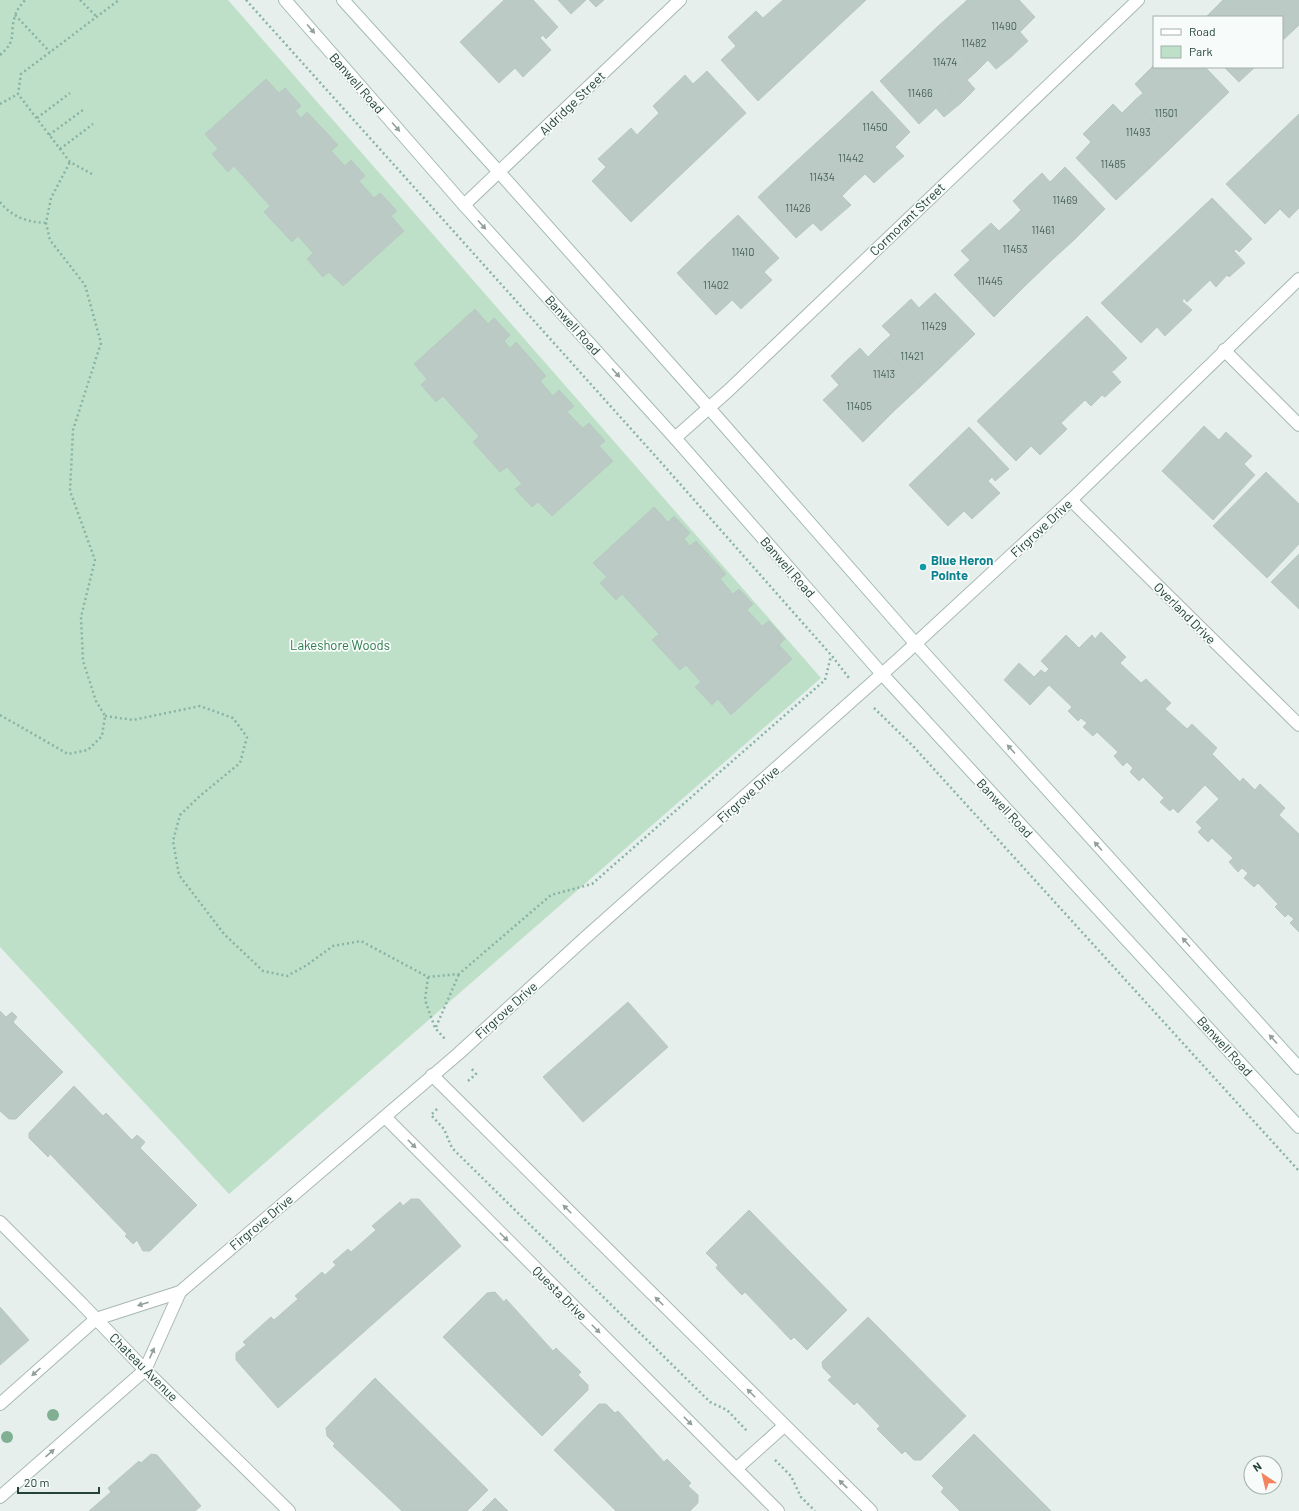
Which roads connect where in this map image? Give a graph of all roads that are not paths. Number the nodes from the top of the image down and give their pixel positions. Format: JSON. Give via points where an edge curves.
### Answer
{"nodes":[{"id":1,"x":285,"y":0,"type":"edge"},
{"id":2,"x":343,"y":0,"type":"edge"},
{"id":3,"x":680,"y":0,"type":"edge"},
{"id":4,"x":1138,"y":0,"type":"edge"},
{"id":5,"x":499,"y":172,"type":"junction"},
{"id":6,"x":464,"y":205,"type":"junction"},
{"id":7,"x":1299,"y":279,"type":"edge"},
{"id":8,"x":1224,"y":350,"type":"junction"},
{"id":9,"x":709,"y":408,"type":"junction"},
{"id":10,"x":1299,"y":425,"type":"edge"},
{"id":11,"x":675,"y":438,"type":"junction"},
{"id":12,"x":1071,"y":500,"type":"junction"},
{"id":13,"x":916,"y":643,"type":"junction"},
{"id":14,"x":882,"y":674,"type":"junction"},
{"id":15,"x":1299,"y":725,"type":"edge"},
{"id":16,"x":1299,"y":1068,"type":"edge"},
{"id":17,"x":432,"y":1075,"type":"junction"},
{"id":18,"x":385,"y":1117,"type":"junction"},
{"id":19,"x":1299,"y":1127,"type":"edge"},
{"id":20,"x":0,"y":1222,"type":"edge"},
{"id":21,"x":180,"y":1292,"type":"junction"},
{"id":22,"x":96,"y":1319,"type":"junction"},
{"id":23,"x":145,"y":1370,"type":"junction"},
{"id":24,"x":0,"y":1404,"type":"edge"},
{"id":25,"x":784,"y":1426,"type":"junction"},
{"id":26,"x":736,"y":1469,"type":"junction"},
{"id":27,"x":0,"y":1497,"type":"edge"},
{"id":28,"x":289,"y":1511,"type":"edge"},
{"id":29,"x":778,"y":1511,"type":"edge"},
{"id":30,"x":871,"y":1511,"type":"edge"}],
"edges":[{"from":1,"to":6,"type":"street","name":"Banwell Road","one_way":true},
{"from":2,"to":5,"type":"street"},
{"from":3,"to":5,"type":"street","name":"Aldridge Street"},
{"from":4,"to":9,"type":"street","name":"Cormorant Street"},
{"from":5,"to":6,"type":"street","name":"Aldridge Street"},
{"from":5,"to":9,"type":"street"},
{"from":6,"to":11,"type":"street","name":"Banwell Road","one_way":true},
{"from":7,"to":8,"type":"street","name":"Firgrove Drive"},
{"from":8,"to":10,"type":"street"},
{"from":8,"to":12,"type":"street","name":"Firgrove Drive"},
{"from":9,"to":11,"type":"street","name":"Cormorant Street"},
{"from":9,"to":13,"type":"street"},
{"from":11,"to":14,"type":"street","name":"Banwell Road"},
{"from":12,"to":13,"type":"street","name":"Firgrove Drive"},
{"from":12,"to":15,"type":"street","name":"Overland Drive"},
{"from":13,"to":14,"type":"street","name":"Firgrove Drive"},
{"from":16,"to":13,"type":"street","one_way":true},
{"from":14,"to":17,"type":"street","name":"Firgrove Drive"},
{"from":14,"to":19,"type":"street","name":"Banwell Road"},
{"from":17,"to":18,"type":"street","name":"Firgrove Drive"},
{"from":25,"to":17,"type":"street","one_way":true},
{"from":18,"to":21,"type":"street","name":"Firgrove Drive"},
{"from":18,"to":26,"type":"street","name":"Questa Drive","one_way":true},
{"from":20,"to":22,"type":"street","name":"Chateau Avenue"},
{"from":21,"to":22,"type":"street","name":"Firgrove Drive","one_way":true},
{"from":23,"to":21,"type":"street","name":"Firgrove Drive","one_way":true},
{"from":22,"to":23,"type":"street","name":"Chateau Avenue"},
{"from":22,"to":24,"type":"street","name":"Firgrove Drive","one_way":true},
{"from":27,"to":23,"type":"street","name":"Firgrove Drive","one_way":true},
{"from":23,"to":28,"type":"street","name":"Chateau Avenue"},
{"from":25,"to":26,"type":"street"},
{"from":30,"to":25,"type":"street","one_way":true},
{"from":26,"to":29,"type":"street","name":"Questa Drive"}]}
